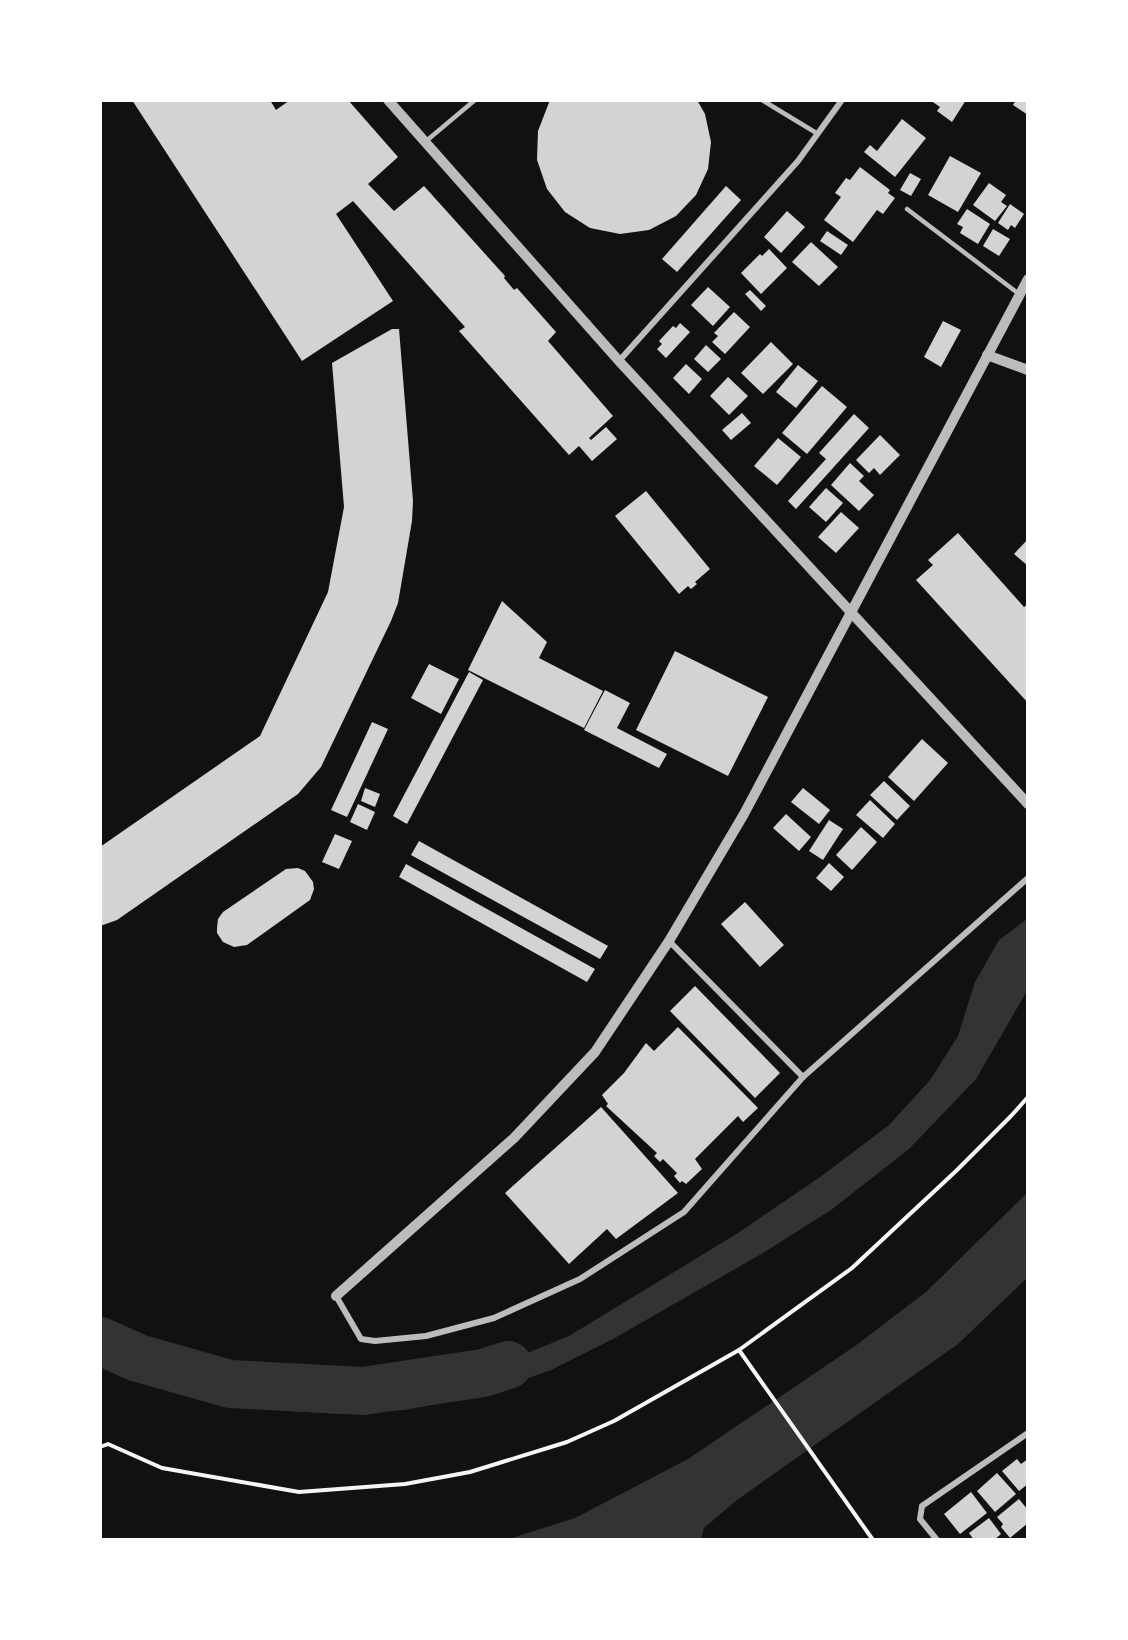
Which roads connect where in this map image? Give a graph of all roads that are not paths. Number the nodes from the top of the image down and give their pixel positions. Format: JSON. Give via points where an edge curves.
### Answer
{"nodes":[{"id":1,"x":388,"y":100,"type":"edge"},
{"id":2,"x":475,"y":100,"type":"edge"},
{"id":3,"x":762,"y":100,"type":"edge"},
{"id":4,"x":842,"y":100,"type":"edge"},
{"id":5,"x":818,"y":134,"type":"junction"},
{"id":6,"x":424,"y":142,"type":"junction"},
{"id":7,"x":907,"y":209,"type":"dead end"},
{"id":8,"x":1028,"y":279,"type":"edge"},
{"id":9,"x":1019,"y":294,"type":"junction"},
{"id":10,"x":987,"y":355,"type":"junction"},
{"id":11,"x":619,"y":361,"type":"junction"},
{"id":12,"x":1028,"y":370,"type":"edge"},
{"id":13,"x":850,"y":612,"type":"junction"},
{"id":14,"x":1027,"y":801,"type":"edge"},
{"id":15,"x":1028,"y":878,"type":"edge"},
{"id":16,"x":669,"y":941,"type":"junction"},
{"id":17,"x":803,"y":1077,"type":"junction"},
{"id":18,"x":336,"y":1296,"type":"joint"},
{"id":19,"x":1028,"y":1433,"type":"edge"},
{"id":20,"x":937,"y":1539,"type":"edge"}],
"edges":[{"from":1,"to":6,"type":"street"},
{"from":2,"to":6,"type":"lane"},
{"from":3,"to":5,"type":"lane"},
{"from":4,"to":5,"type":"street"},
{"from":5,"to":11,"type":"street"},
{"from":6,"to":11,"type":"street"},
{"from":7,"to":9,"type":"lane"},
{"from":8,"to":9,"type":"street"},
{"from":9,"to":10,"type":"street"},
{"from":10,"to":12,"type":"street"},
{"from":10,"to":13,"type":"street"},
{"from":11,"to":13,"type":"street"},
{"from":13,"to":14,"type":"street"},
{"from":13,"to":16,"type":"street","via":[[744,814]]},
{"from":15,"to":17,"type":"street"},
{"from":16,"to":17,"type":"street"},
{"from":16,"to":18,"type":"street","via":[[595,1052],[514,1138]]},
{"from":17,"to":18,"type":"street","via":[[684,1212],[580,1279],[494,1318],[426,1336],[375,1341],[361,1338]]},
{"from":19,"to":20,"type":"street","via":[[922,1506],[920,1519]]}]}
